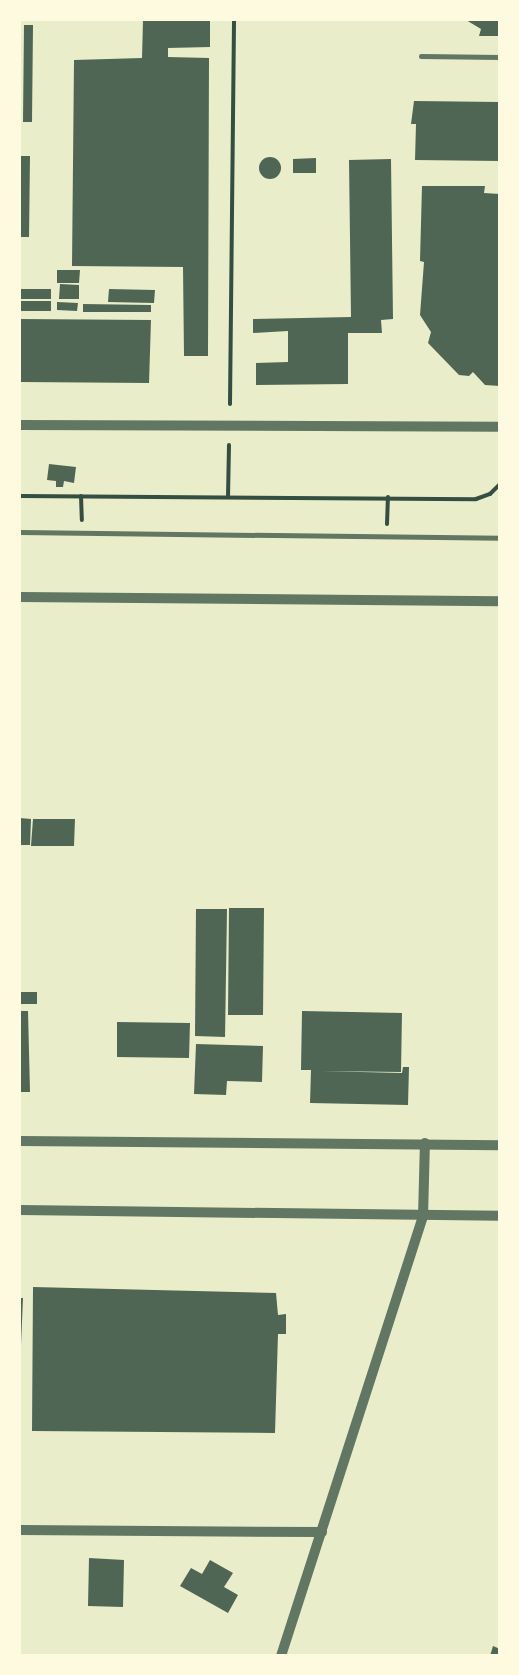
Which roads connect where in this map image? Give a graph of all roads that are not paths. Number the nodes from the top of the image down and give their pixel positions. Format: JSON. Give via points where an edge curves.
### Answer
{"nodes":[{"id":1,"x":421,"y":56,"type":"dead end"},
{"id":2,"x":500,"y":57,"type":"edge"},
{"id":3,"x":20,"y":424,"type":"edge"},
{"id":4,"x":500,"y":427,"type":"edge"},
{"id":5,"x":20,"y":532,"type":"edge"},
{"id":6,"x":500,"y":538,"type":"edge"},
{"id":7,"x":20,"y":597,"type":"edge"},
{"id":8,"x":500,"y":601,"type":"edge"},
{"id":9,"x":20,"y":1141,"type":"edge"},
{"id":10,"x":425,"y":1143,"type":"junction"},
{"id":11,"x":500,"y":1145,"type":"edge"},
{"id":12,"x":20,"y":1210,"type":"edge"},
{"id":13,"x":500,"y":1216,"type":"edge"},
{"id":14,"x":423,"y":1217,"type":"junction"},
{"id":15,"x":20,"y":1530,"type":"edge"},
{"id":16,"x":322,"y":1532,"type":"junction"},
{"id":17,"x":281,"y":1656,"type":"edge"}],
"edges":[{"from":1,"to":2,"type":"lane"},
{"from":3,"to":4,"type":"street"},
{"from":5,"to":6,"type":"street"},
{"from":7,"to":8,"type":"street"},
{"from":9,"to":10,"type":"street"},
{"from":10,"to":11,"type":"street"},
{"from":10,"to":14,"type":"street"},
{"from":12,"to":14,"type":"street"},
{"from":13,"to":14,"type":"street"},
{"from":14,"to":16,"type":"street"},
{"from":15,"to":16,"type":"street"},
{"from":16,"to":17,"type":"street"}]}
